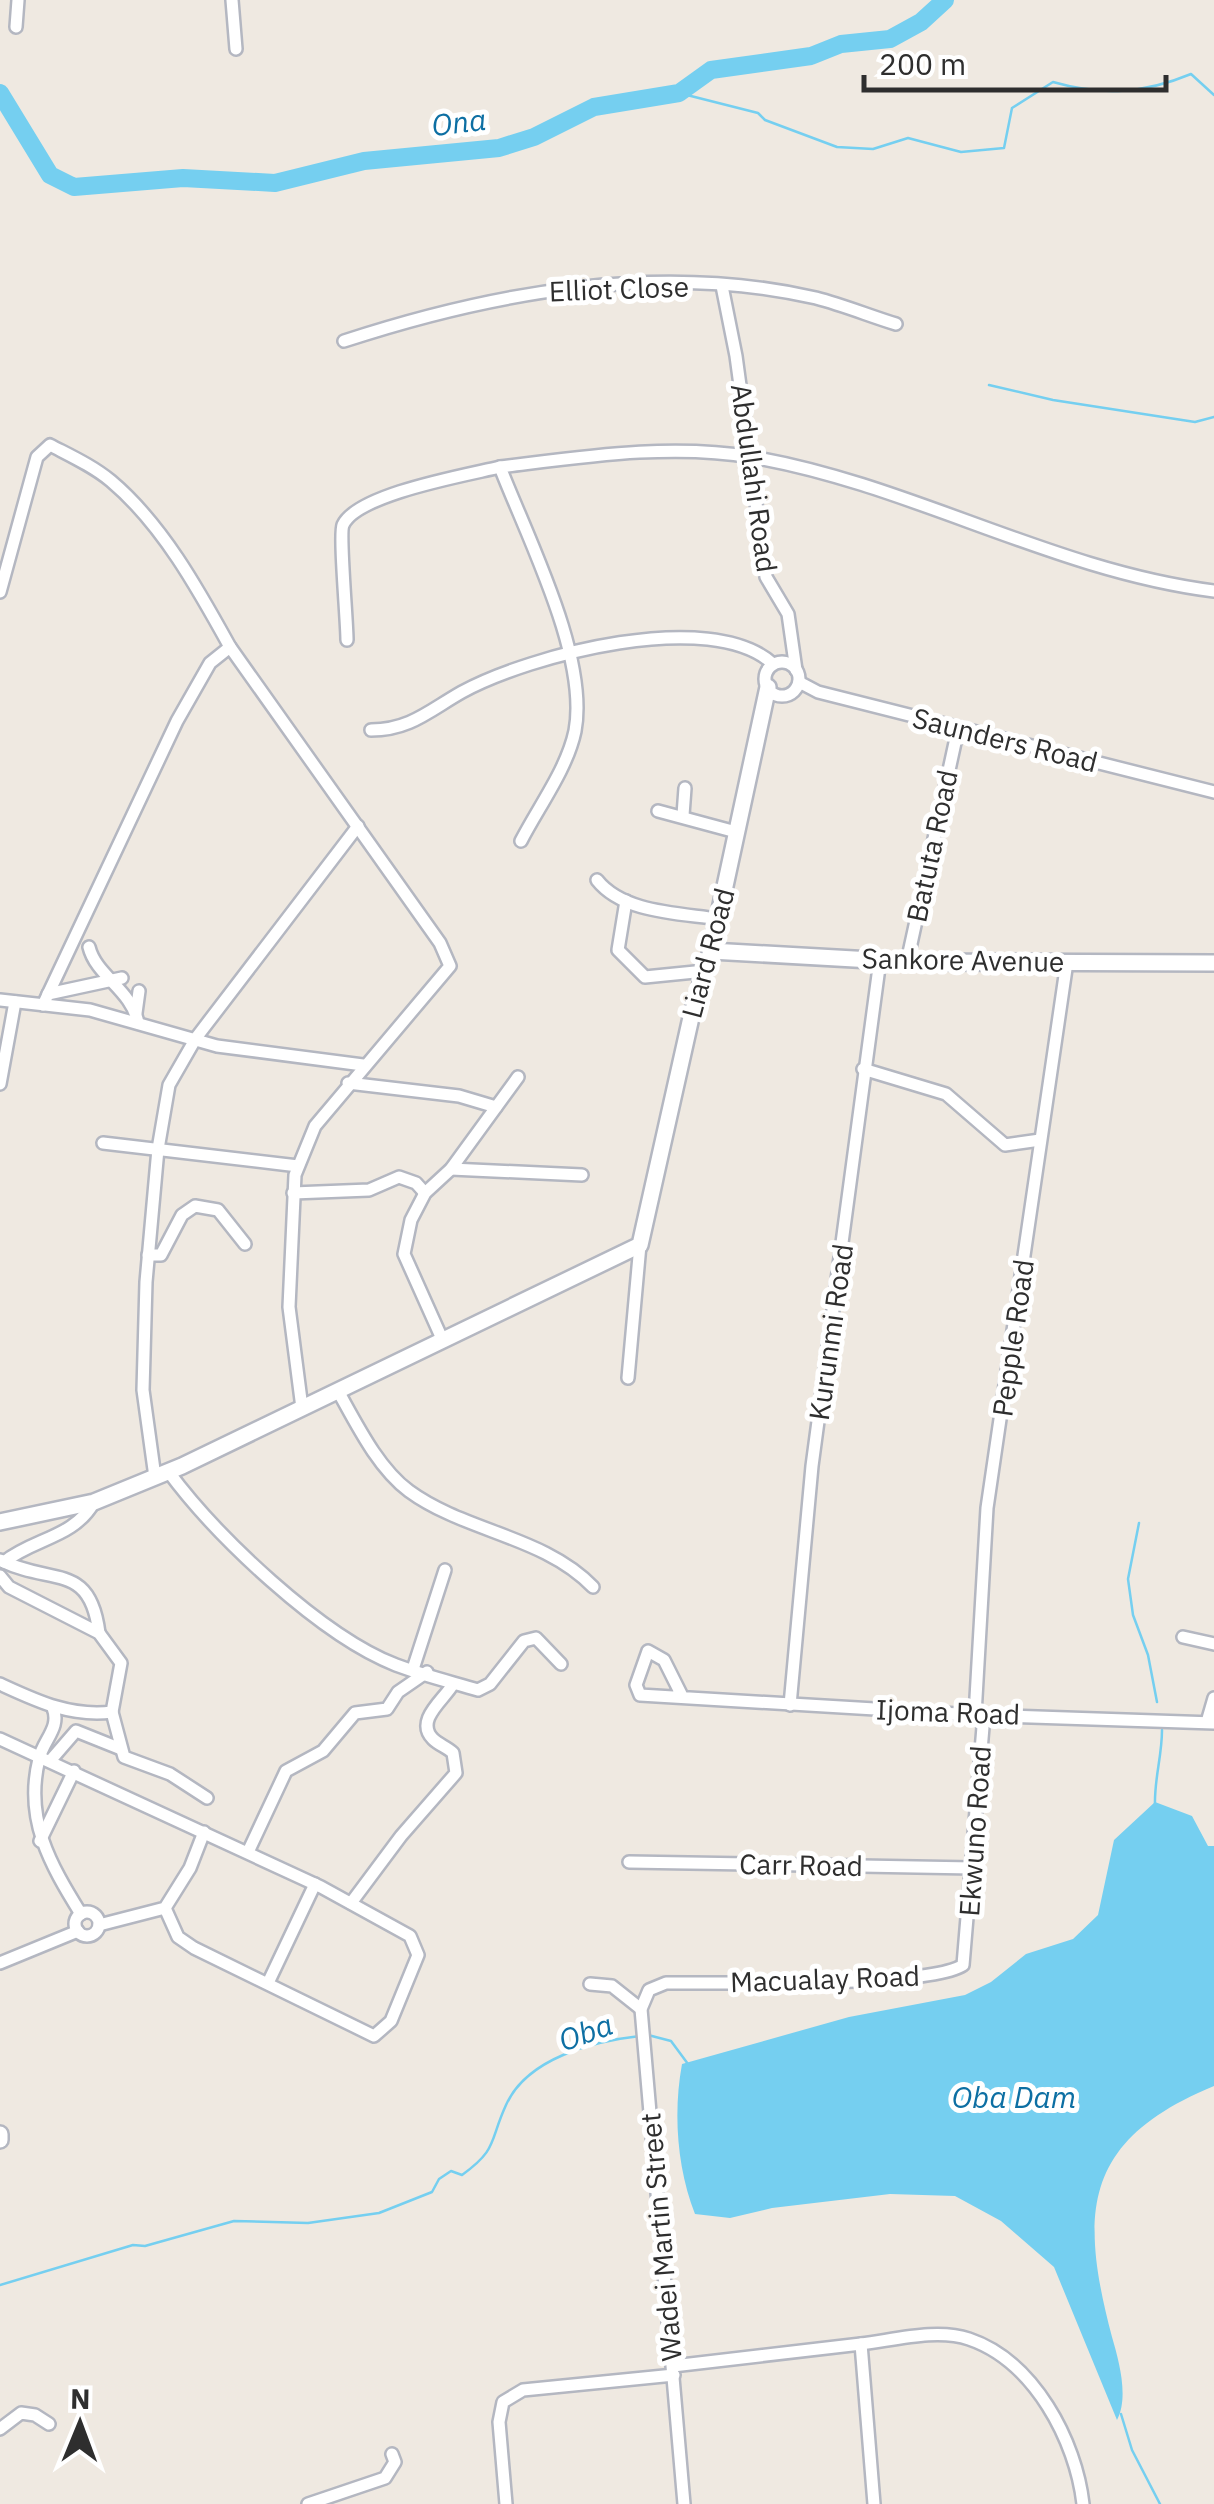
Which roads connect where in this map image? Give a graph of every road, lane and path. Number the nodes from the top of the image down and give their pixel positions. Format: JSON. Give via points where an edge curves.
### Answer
{"nodes":[{"id":1,"x":18,"y":0,"type":"edge"},
{"id":2,"x":232,"y":0,"type":"edge"},
{"id":3,"x":16,"y":27,"type":"dead end"},
{"id":4,"x":236,"y":48,"type":"dead end"},
{"id":5,"x":722,"y":286,"type":"junction"},
{"id":6,"x":896,"y":324,"type":"dead end"},
{"id":7,"x":344,"y":341,"type":"dead end"},
{"id":8,"x":748,"y":456,"type":"junction"},
{"id":9,"x":500,"y":467,"type":"junction"},
{"id":10,"x":1214,"y":591,"type":"edge"},
{"id":11,"x":0,"y":592,"type":"edge"},
{"id":12,"x":347,"y":640,"type":"dead end"},
{"id":13,"x":230,"y":647,"type":"junction"},
{"id":14,"x":794,"y":648,"type":"junction"},
{"id":15,"x":571,"y":653,"type":"junction"},
{"id":16,"x":778,"y":663,"type":"junction"},
{"id":17,"x":797,"y":676,"type":"junction"},
{"id":18,"x":768,"y":688,"type":"junction"},
{"id":19,"x":958,"y":729,"type":"junction"},
{"id":20,"x":371,"y":730,"type":"dead end"},
{"id":21,"x":685,"y":788,"type":"dead end"},
{"id":22,"x":1214,"y":792,"type":"edge"},
{"id":23,"x":658,"y":810,"type":"dead end"},
{"id":24,"x":682,"y":815,"type":"junction"},
{"id":25,"x":358,"y":826,"type":"junction"},
{"id":26,"x":736,"y":832,"type":"junction"},
{"id":27,"x":522,"y":842,"type":"dead end"},
{"id":28,"x":596,"y":880,"type":"dead end"},
{"id":29,"x":626,"y":901,"type":"junction"},
{"id":30,"x":718,"y":919,"type":"junction"},
{"id":31,"x":89,"y":947,"type":"dead end"},
{"id":32,"x":712,"y":951,"type":"junction"},
{"id":33,"x":880,"y":960,"type":"junction"},
{"id":34,"x":907,"y":962,"type":"junction"},
{"id":35,"x":1067,"y":962,"type":"junction"},
{"id":36,"x":1214,"y":963,"type":"edge"},
{"id":37,"x":705,"y":971,"type":"junction"},
{"id":38,"x":117,"y":978,"type":"junction"},
{"id":39,"x":139,"y":991,"type":"dead end"},
{"id":40,"x":46,"y":999,"type":"junction"},
{"id":41,"x":0,"y":1000,"type":"edge"},
{"id":42,"x":16,"y":1002,"type":"junction"},
{"id":43,"x":137,"y":1018,"type":"junction"},
{"id":44,"x":196,"y":1038,"type":"junction"},
{"id":45,"x":364,"y":1065,"type":"junction"},
{"id":46,"x":863,"y":1069,"type":"junction"},
{"id":47,"x":518,"y":1077,"type":"dead end"},
{"id":48,"x":0,"y":1084,"type":"edge"},
{"id":49,"x":348,"y":1084,"type":"junction"},
{"id":50,"x":496,"y":1107,"type":"junction"},
{"id":51,"x":1040,"y":1140,"type":"junction"},
{"id":52,"x":103,"y":1143,"type":"dead end"},
{"id":53,"x":158,"y":1148,"type":"junction"},
{"id":54,"x":298,"y":1166,"type":"junction"},
{"id":55,"x":451,"y":1169,"type":"junction"},
{"id":56,"x":582,"y":1175,"type":"dead end"},
{"id":57,"x":293,"y":1193,"type":"junction"},
{"id":58,"x":425,"y":1193,"type":"junction"},
{"id":59,"x":245,"y":1244,"type":"dead end"},
{"id":60,"x":640,"y":1245,"type":"junction"},
{"id":61,"x":148,"y":1255,"type":"junction"},
{"id":62,"x":443,"y":1341,"type":"junction"},
{"id":63,"x":628,"y":1378,"type":"dead end"},
{"id":64,"x":338,"y":1391,"type":"junction"},
{"id":65,"x":302,"y":1408,"type":"junction"},
{"id":66,"x":162,"y":1474,"type":"junction"},
{"id":67,"x":94,"y":1502,"type":"junction"},
{"id":68,"x":0,"y":1522,"type":"edge"},
{"id":69,"x":2,"y":1561,"type":"edge"},
{"id":70,"x":446,"y":1570,"type":"dead end"},
{"id":71,"x":0,"y":1576,"type":"edge"},
{"id":72,"x":593,"y":1587,"type":"dead end"},
{"id":73,"x":99,"y":1633,"type":"junction"},
{"id":74,"x":1184,"y":1637,"type":"dead end"},
{"id":75,"x":1214,"y":1644,"type":"edge"},
{"id":76,"x":561,"y":1664,"type":"dead end"},
{"id":77,"x":413,"y":1670,"type":"junction"},
{"id":78,"x":427,"y":1672,"type":"junction"},
{"id":79,"x":0,"y":1684,"type":"edge"},
{"id":80,"x":454,"y":1684,"type":"junction"},
{"id":81,"x":682,"y":1696,"type":"junction"},
{"id":82,"x":1214,"y":1698,"type":"edge"},
{"id":83,"x":790,"y":1705,"type":"junction"},
{"id":84,"x":53,"y":1708,"type":"junction"},
{"id":85,"x":112,"y":1712,"type":"junction"},
{"id":86,"x":979,"y":1715,"type":"junction"},
{"id":87,"x":1210,"y":1722,"type":"edge"},
{"id":88,"x":0,"y":1739,"type":"edge"},
{"id":89,"x":121,"y":1749,"type":"junction"},
{"id":90,"x":45,"y":1758,"type":"junction"},
{"id":91,"x":74,"y":1771,"type":"junction"},
{"id":92,"x":207,"y":1798,"type":"dead end"},
{"id":93,"x":204,"y":1832,"type":"junction"},
{"id":94,"x":40,"y":1841,"type":"junction"},
{"id":95,"x":248,"y":1852,"type":"junction"},
{"id":96,"x":629,"y":1862,"type":"dead end"},
{"id":97,"x":972,"y":1868,"type":"junction"},
{"id":98,"x":315,"y":1884,"type":"junction"},
{"id":99,"x":351,"y":1904,"type":"junction"},
{"id":100,"x":164,"y":1908,"type":"junction"},
{"id":101,"x":81,"y":1914,"type":"junction"},
{"id":102,"x":99,"y":1925,"type":"junction"},
{"id":103,"x":78,"y":1931,"type":"junction"},
{"id":104,"x":967,"y":1947,"type":"joint"},
{"id":105,"x":0,"y":1963,"type":"edge"},
{"id":106,"x":268,"y":1983,"type":"junction"},
{"id":107,"x":590,"y":1984,"type":"dead end"},
{"id":108,"x":641,"y":2009,"type":"junction"},
{"id":109,"x":861,"y":2344,"type":"junction"},
{"id":110,"x":673,"y":2370,"type":"junction"},
{"id":111,"x":48,"y":2424,"type":"dead end"},
{"id":112,"x":0,"y":2429,"type":"edge"},
{"id":113,"x":392,"y":2454,"type":"dead end"},
{"id":114,"x":308,"y":2504,"type":"edge"},
{"id":115,"x":506,"y":2504,"type":"edge"},
{"id":116,"x":684,"y":2504,"type":"edge"},
{"id":117,"x":874,"y":2504,"type":"edge"},
{"id":118,"x":1083,"y":2504,"type":"edge"}],
"edges":[{"from":1,"to":3,"type":"street"},
{"from":2,"to":4,"type":"street"},
{"from":5,"to":6,"type":"street","name":"Elliot Close","via":[[816,298]]},
{"from":5,"to":7,"type":"street","name":"Elliot Close","via":[[516,295]]},
{"from":5,"to":8,"type":"street","name":"Abdullahi Road"},
{"from":8,"to":9,"type":"street","via":[[597,454]]},
{"from":8,"to":10,"type":"street","via":[[870,488],[1098,564]]},
{"from":8,"to":14,"type":"street","name":"Abdullahi Road","via":[[766,577],[788,614]]},
{"from":9,"to":12,"type":"street","via":[[382,499],[343,525]]},
{"from":9,"to":15,"type":"street"},
{"from":11,"to":13,"type":"street","via":[[38,457],[50,446],[128,497],[200,593]]},
{"from":13,"to":25,"type":"street"},
{"from":13,"to":40,"type":"street","via":[[210,663],[177,722]]},
{"from":14,"to":16,"type":"street"},
{"from":14,"to":17,"type":"street","name":"Abdullahi Road"},
{"from":15,"to":16,"type":"street","via":[[706,639],[756,649]]},
{"from":15,"to":20,"type":"street","via":[[462,692],[407,726]]},
{"from":15,"to":27,"type":"street","via":[[575,728]]},
{"from":16,"to":17,"type":"street"},
{"from":16,"to":18,"type":"street","via":[[765,678]]},
{"from":17,"to":18,"type":"street","via":[[793,692]]},
{"from":17,"to":19,"type":"street","name":"Saunders Road","via":[[818,692]]},
{"from":18,"to":26,"type":"street","name":"Liard Road"},
{"from":19,"to":22,"type":"street","name":"Saunders Road"},
{"from":19,"to":34,"type":"street","name":"Batuta Road"},
{"from":21,"to":24,"type":"street"},
{"from":23,"to":24,"type":"street"},
{"from":24,"to":26,"type":"street"},
{"from":25,"to":44,"type":"street"},
{"from":25,"to":45,"type":"street","via":[[450,966]]},
{"from":26,"to":30,"type":"street","name":"Liard Road"},
{"from":28,"to":29,"type":"street"},
{"from":29,"to":30,"type":"street"},
{"from":29,"to":37,"type":"street","via":[[618,950],[630,966],[646,977]]},
{"from":30,"to":32,"type":"street","name":"Liard Road"},
{"from":31,"to":38,"type":"street","via":[[94,961]]},
{"from":32,"to":33,"type":"street","name":"Sankore Avenue"},
{"from":32,"to":37,"type":"street","name":"Liard Road"},
{"from":33,"to":34,"type":"street","name":"Sankore Avenue"},
{"from":33,"to":46,"type":"street","name":"Kurunmi Road"},
{"from":34,"to":35,"type":"street","name":"Sankore Avenue"},
{"from":35,"to":36,"type":"street","name":"Sankore Avenue"},
{"from":35,"to":51,"type":"street","name":"Pepple Road"},
{"from":37,"to":60,"type":"street","name":"Liard Road"},
{"from":38,"to":40,"type":"street"},
{"from":38,"to":43,"type":"street"},
{"from":39,"to":43,"type":"street"},
{"from":40,"to":42,"type":"street"},
{"from":40,"to":43,"type":"street"},
{"from":41,"to":42,"type":"street"},
{"from":42,"to":48,"type":"street"},
{"from":43,"to":44,"type":"street"},
{"from":44,"to":45,"type":"street"},
{"from":44,"to":53,"type":"street","via":[[169,1085]]},
{"from":45,"to":49,"type":"street"},
{"from":46,"to":51,"type":"street","via":[[946,1094],[1006,1146]]},
{"from":46,"to":83,"type":"street","name":"Kurunmi Road","via":[[812,1466]]},
{"from":47,"to":50,"type":"street"},
{"from":49,"to":50,"type":"street","via":[[459,1096]]},
{"from":49,"to":54,"type":"street","via":[[314,1126]]},
{"from":50,"to":55,"type":"street"},
{"from":51,"to":86,"type":"street","name":"Pepple Road","via":[[987,1508]]},
{"from":52,"to":53,"type":"street"},
{"from":53,"to":54,"type":"street"},
{"from":53,"to":61,"type":"street"},
{"from":54,"to":57,"type":"street"},
{"from":55,"to":56,"type":"street"},
{"from":55,"to":58,"type":"street"},
{"from":57,"to":58,"type":"street","via":[[369,1190],[399,1176]]},
{"from":57,"to":65,"type":"street","via":[[289,1307]]},
{"from":58,"to":62,"type":"street","via":[[404,1254]]},
{"from":59,"to":61,"type":"street","via":[[218,1210],[195,1206],[182,1215],[161,1255]]},
{"from":60,"to":62,"type":"street"},
{"from":60,"to":63,"type":"street"},
{"from":61,"to":66,"type":"street","via":[[144,1390]]},
{"from":62,"to":64,"type":"street"},
{"from":64,"to":65,"type":"street"},
{"from":64,"to":72,"type":"street","via":[[384,1466],[408,1490],[444,1513],[555,1558]]},
{"from":65,"to":66,"type":"street"},
{"from":66,"to":67,"type":"street"},
{"from":66,"to":77,"type":"street","via":[[298,1602],[358,1646]]},
{"from":67,"to":68,"type":"street"},
{"from":67,"to":69,"type":"street","via":[[66,1532]]},
{"from":69,"to":73,"type":"street","via":[[85,1588],[96,1606]]},
{"from":70,"to":77,"type":"street"},
{"from":71,"to":73,"type":"street","via":[[9,1588]]},
{"from":73,"to":85,"type":"street","via":[[120,1663]]},
{"from":74,"to":75,"type":"street"},
{"from":76,"to":80,"type":"street","via":[[544,1643],[528,1639],[484,1688]]},
{"from":77,"to":78,"type":"street"},
{"from":78,"to":80,"type":"street"},
{"from":78,"to":95,"type":"street","via":[[398,1692],[387,1709],[355,1713],[323,1751],[286,1771]]},
{"from":79,"to":84,"type":"street"},
{"from":80,"to":99,"type":"street","via":[[428,1723],[434,1741],[454,1754],[456,1773]]},
{"from":81,"to":81,"type":"street","name":"Ijoma Road","via":[[640,1695],[642,1656],[656,1652]]},
{"from":81,"to":83,"type":"street","name":"Ijoma Road"},
{"from":82,"to":87,"type":"street"},
{"from":83,"to":86,"type":"street","name":"Ijoma Road"},
{"from":84,"to":85,"type":"street"},
{"from":84,"to":90,"type":"street","via":[[56,1725]]},
{"from":85,"to":89,"type":"street"},
{"from":86,"to":87,"type":"street","name":"Ijoma Road"},
{"from":86,"to":97,"type":"street","name":"Ekwuno Road"},
{"from":88,"to":90,"type":"street"},
{"from":89,"to":90,"type":"street","via":[[76,1731]]},
{"from":89,"to":92,"type":"street","via":[[124,1757],[170,1774]]},
{"from":90,"to":91,"type":"street"},
{"from":90,"to":94,"type":"street","via":[[34,1801]]},
{"from":91,"to":93,"type":"street"},
{"from":91,"to":94,"type":"street"},
{"from":93,"to":95,"type":"street"},
{"from":93,"to":100,"type":"street"},
{"from":94,"to":101,"type":"street"},
{"from":95,"to":98,"type":"street"},
{"from":96,"to":97,"type":"street","name":"Carr Road"},
{"from":97,"to":104,"type":"street","name":"Ekwuno Road"},
{"from":98,"to":99,"type":"street"},
{"from":98,"to":106,"type":"street"},
{"from":99,"to":106,"type":"street","via":[[417,1944],[382,2032],[374,2036]]},
{"from":100,"to":102,"type":"street"},
{"from":100,"to":106,"type":"street","via":[[178,1936],[194,1948]]},
{"from":101,"to":102,"type":"street","via":[[95,1915]]},
{"from":101,"to":103,"type":"street"},
{"from":102,"to":103,"type":"street","via":[[88,1935]]},
{"from":103,"to":105,"type":"street"},
{"from":104,"to":108,"type":"street","name":"Macualay Road","via":[[962,1965],[948,1974],[666,1982],[649,1990]]},
{"from":107,"to":108,"type":"street","via":[[612,1986]]},
{"from":108,"to":110,"type":"street","name":"Wadei Martin Street"},
{"from":109,"to":110,"type":"street"},
{"from":109,"to":117,"type":"street"},
{"from":109,"to":118,"type":"street","via":[[942,2334],[990,2350],[1033,2387],[1064,2427],[1080,2470]]},
{"from":110,"to":115,"type":"street","via":[[523,2390],[503,2402]]},
{"from":110,"to":116,"type":"street","name":"Wadei Martin Street"},
{"from":111,"to":112,"type":"street","via":[[21,2413]]},
{"from":113,"to":114,"type":"street","via":[[395,2462],[385,2478]]}]}
